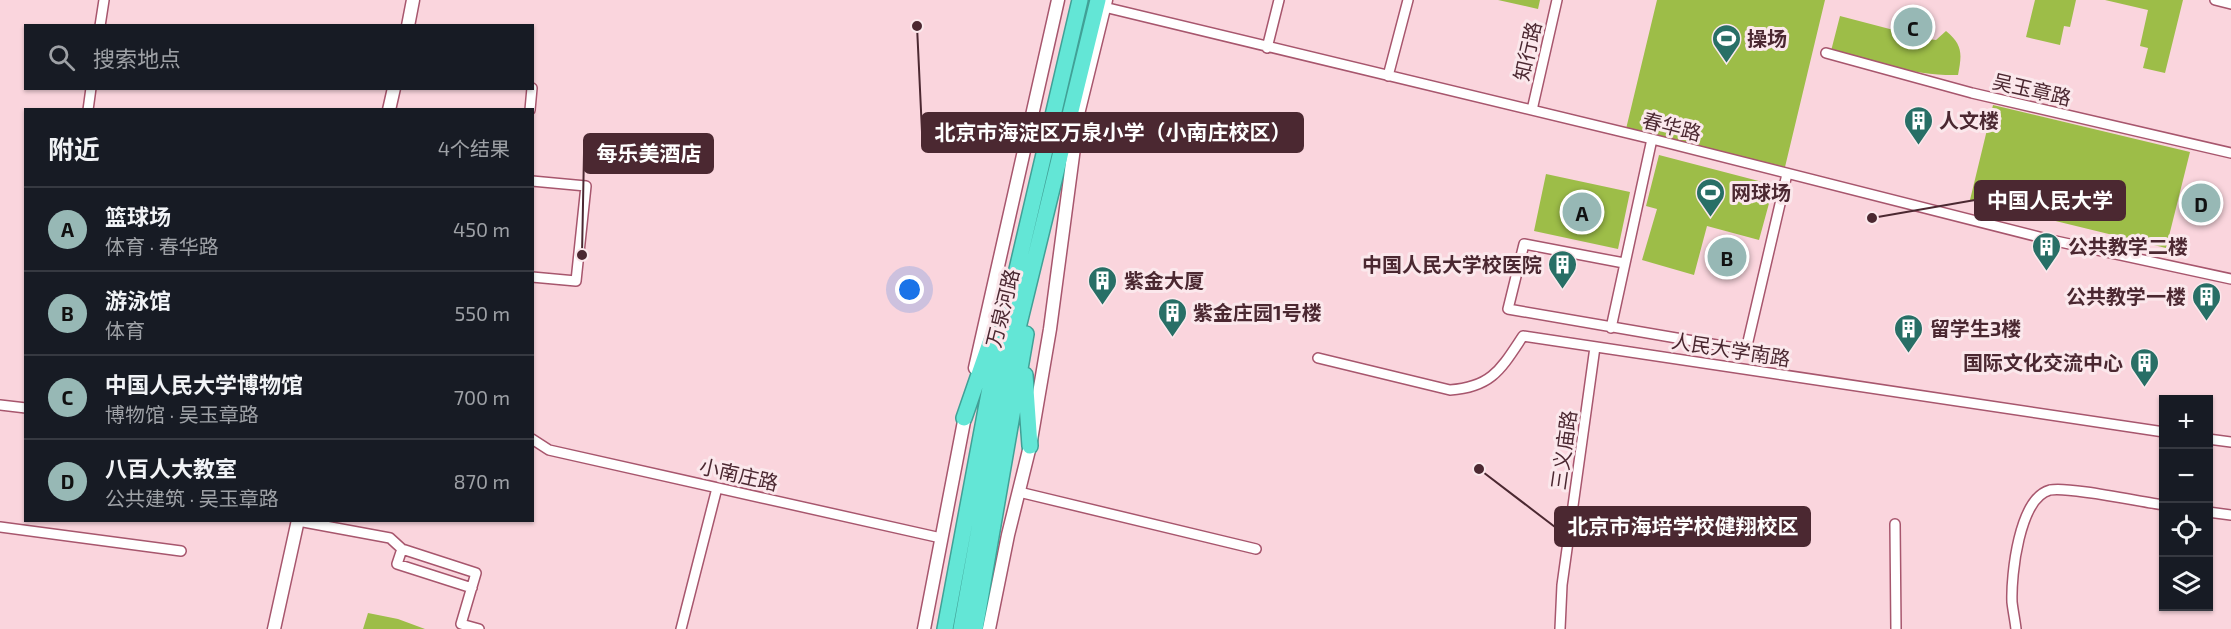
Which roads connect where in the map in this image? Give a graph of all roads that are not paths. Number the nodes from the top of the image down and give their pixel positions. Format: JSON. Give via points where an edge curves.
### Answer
{"nodes":[{"id":1,"x":104,"y":0,"type":"edge"},
{"id":2,"x":413,"y":0,"type":"edge"},
{"id":3,"x":1058,"y":0,"type":"edge"},
{"id":4,"x":1080,"y":0,"type":"edge"},
{"id":5,"x":1279,"y":0,"type":"edge"},
{"id":6,"x":1408,"y":0,"type":"edge"},
{"id":7,"x":1557,"y":0,"type":"edge"},
{"id":8,"x":2215,"y":0,"type":"edge"},
{"id":9,"x":1103,"y":2,"type":"edge"},
{"id":10,"x":2231,"y":4,"type":"edge"},
{"id":11,"x":100,"y":24,"type":"edge"},
{"id":12,"x":408,"y":24,"type":"edge"},
{"id":13,"x":1267,"y":48,"type":"junction"},
{"id":14,"x":1826,"y":52,"type":"dead end"},
{"id":15,"x":1388,"y":76,"type":"junction"},
{"id":16,"x":91,"y":90,"type":"edge"},
{"id":17,"x":394,"y":90,"type":"edge"},
{"id":18,"x":532,"y":90,"type":"edge"},
{"id":19,"x":88,"y":108,"type":"edge"},
{"id":20,"x":389,"y":108,"type":"edge"},
{"id":21,"x":530,"y":108,"type":"edge"},
{"id":22,"x":1532,"y":110,"type":"junction"},
{"id":23,"x":1652,"y":139,"type":"junction"},
{"id":24,"x":2231,"y":153,"type":"edge"},
{"id":25,"x":1787,"y":174,"type":"junction"},
{"id":26,"x":534,"y":181,"type":"edge"},
{"id":27,"x":1624,"y":262,"type":"junction"},
{"id":28,"x":1034,"y":266,"type":"junction"},
{"id":29,"x":1016,"y":269,"type":"junction"},
{"id":30,"x":534,"y":277,"type":"edge"},
{"id":31,"x":2231,"y":279,"type":"edge"},
{"id":32,"x":1611,"y":328,"type":"junction"},
{"id":33,"x":1595,"y":347,"type":"junction"},
{"id":34,"x":1023,"y":351,"type":"junction"},
{"id":35,"x":1318,"y":358,"type":"dead end"},
{"id":36,"x":0,"y":405,"type":"edge"},
{"id":37,"x":24,"y":408,"type":"edge"},
{"id":38,"x":964,"y":418,"type":"junction"},
{"id":39,"x":2159,"y":431,"type":"edge"},
{"id":40,"x":534,"y":440,"type":"edge"},
{"id":41,"x":2213,"y":440,"type":"edge"},
{"id":42,"x":2231,"y":442,"type":"edge"},
{"id":43,"x":1030,"y":446,"type":"junction"},
{"id":44,"x":717,"y":488,"type":"junction"},
{"id":45,"x":1019,"y":492,"type":"junction"},
{"id":46,"x":2159,"y":504,"type":"edge"},
{"id":47,"x":2213,"y":513,"type":"edge"},
{"id":48,"x":2231,"y":515,"type":"edge"},
{"id":49,"x":298,"y":522,"type":"edge"},
{"id":50,"x":303,"y":522,"type":"edge"},
{"id":51,"x":1895,"y":524,"type":"dead end"},
{"id":52,"x":0,"y":527,"type":"edge"},
{"id":53,"x":941,"y":538,"type":"junction"},
{"id":54,"x":402,"y":549,"type":"junction"},
{"id":55,"x":1256,"y":549,"type":"dead end"},
{"id":56,"x":180,"y":551,"type":"dead end"},
{"id":57,"x":472,"y":588,"type":"junction"},
{"id":58,"x":274,"y":629,"type":"edge"},
{"id":59,"x":478,"y":629,"type":"edge"},
{"id":60,"x":681,"y":629,"type":"edge"},
{"id":61,"x":924,"y":629,"type":"edge"},
{"id":62,"x":945,"y":629,"type":"edge"},
{"id":63,"x":960,"y":629,"type":"edge"},
{"id":64,"x":975,"y":629,"type":"edge"},
{"id":65,"x":989,"y":629,"type":"edge"},
{"id":66,"x":1560,"y":629,"type":"edge"},
{"id":67,"x":1896,"y":629,"type":"edge"},
{"id":68,"x":2016,"y":629,"type":"edge"}],
"edges":[{"from":1,"to":11,"type":"street"},
{"from":2,"to":12,"type":"street"},
{"from":3,"to":38,"type":"street","name":"万泉河路"},
{"from":4,"to":29,"type":"highway","name":"万泉河路"},
{"from":5,"to":13,"type":"street"},
{"from":6,"to":15,"type":"street"},
{"from":7,"to":22,"type":"street","name":"知行路"},
{"from":8,"to":10,"type":"street"},
{"from":9,"to":13,"type":"street","name":"春华路"},
{"from":9,"to":28,"type":"highway","name":"万泉河路"},
{"from":9,"to":43,"type":"street","via":[[1079,110]]},
{"from":13,"to":15,"type":"street","name":"春华路"},
{"from":14,"to":24,"type":"street","name":"吴玉章路","via":[[1972,93]]},
{"from":15,"to":22,"type":"street","name":"春华路"},
{"from":16,"to":19,"type":"street"},
{"from":17,"to":20,"type":"street"},
{"from":18,"to":21,"type":"street"},
{"from":22,"to":23,"type":"street","name":"春华路"},
{"from":23,"to":25,"type":"street","name":"春华路"},
{"from":23,"to":27,"type":"street"},
{"from":25,"to":31,"type":"street","name":"春华路","via":[[2051,240]]},
{"from":25,"to":32,"type":"street","via":[[1746,350]]},
{"from":26,"to":30,"type":"street","via":[[586,186],[576,281]]},
{"from":27,"to":32,"type":"street"},
{"from":27,"to":32,"type":"street","via":[[1524,244],[1508,309]]},
{"from":28,"to":34,"type":"highway"},
{"from":28,"to":63,"type":"highway","name":"万泉河路","via":[[1007,373]]},
{"from":29,"to":38,"type":"highway"},
{"from":29,"to":62,"type":"highway","name":"万泉河路"},
{"from":33,"to":35,"type":"street","name":"人民大学南路","via":[[1523,336],[1498,373],[1470,389],[1450,390]]},
{"from":33,"to":39,"type":"street","name":"人民大学南路"},
{"from":33,"to":66,"type":"street","name":"三义庙路","via":[[1562,585]]},
{"from":34,"to":43,"type":"highway"},
{"from":34,"to":64,"type":"highway"},
{"from":36,"to":37,"type":"street"},
{"from":38,"to":53,"type":"street","name":"万泉河路"},
{"from":40,"to":44,"type":"street","name":"小南庄路","via":[[549,450]]},
{"from":41,"to":42,"type":"street"},
{"from":43,"to":45,"type":"street"},
{"from":44,"to":53,"type":"street","name":"小南庄路"},
{"from":44,"to":60,"type":"street"},
{"from":45,"to":55,"type":"street"},
{"from":45,"to":65,"type":"street"},
{"from":46,"to":68,"type":"street","via":[[2061,489],[2041,494],[2029,508],[2020,533],[2012,603]]},
{"from":47,"to":48,"type":"street"},
{"from":49,"to":58,"type":"street"},
{"from":50,"to":54,"type":"street","via":[[390,538]]},
{"from":51,"to":67,"type":"street"},
{"from":52,"to":56,"type":"street"},
{"from":53,"to":61,"type":"street","name":"万泉河路"},
{"from":54,"to":57,"type":"street","via":[[476,573]]},
{"from":54,"to":57,"type":"street","via":[[397,564]]},
{"from":57,"to":59,"type":"street","via":[[461,624]]}]}
